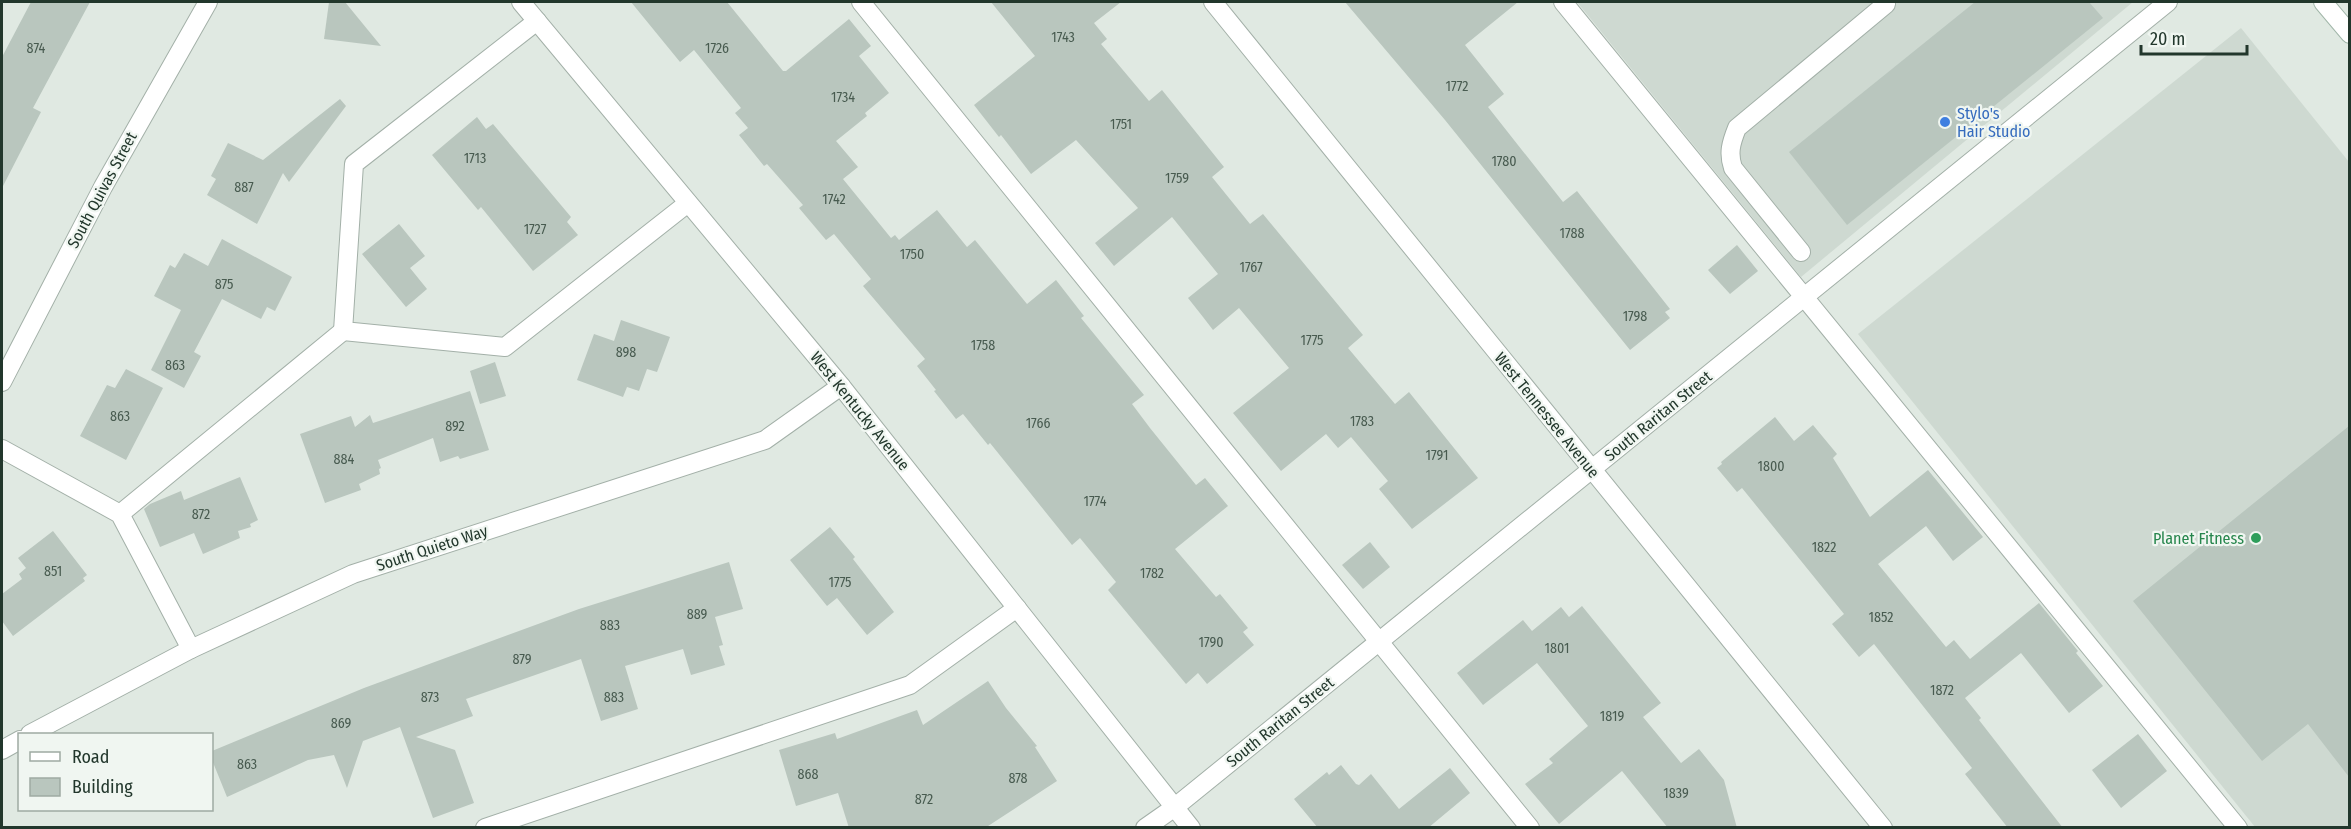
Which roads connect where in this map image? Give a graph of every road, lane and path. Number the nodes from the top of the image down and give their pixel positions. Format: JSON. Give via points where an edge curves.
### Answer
{"nodes":[{"id":1,"x":208,"y":2,"type":"edge"},
{"id":2,"x":521,"y":2,"type":"edge"},
{"id":3,"x":861,"y":2,"type":"edge"},
{"id":4,"x":1213,"y":2,"type":"edge"},
{"id":5,"x":1563,"y":2,"type":"edge"},
{"id":6,"x":2168,"y":2,"type":"edge"},
{"id":7,"x":2323,"y":2,"type":"edge"},
{"id":8,"x":1886,"y":3,"type":"dead end"},
{"id":9,"x":537,"y":21,"type":"junction"},
{"id":10,"x":2349,"y":34,"type":"edge"},
{"id":11,"x":1733,"y":168,"type":"junction"},
{"id":12,"x":1713,"y":185,"type":"junction"},
{"id":13,"x":688,"y":203,"type":"junction"},
{"id":14,"x":1801,"y":252,"type":"dead end"},
{"id":15,"x":1804,"y":298,"type":"junction"},
{"id":16,"x":343,"y":331,"type":"junction"},
{"id":17,"x":2,"y":382,"type":"edge"},
{"id":18,"x":841,"y":386,"type":"junction"},
{"id":19,"x":2,"y":449,"type":"edge"},
{"id":20,"x":1592,"y":470,"type":"junction"},
{"id":21,"x":120,"y":514,"type":"junction"},
{"id":22,"x":1017,"y":609,"type":"junction"},
{"id":23,"x":1381,"y":641,"type":"junction"},
{"id":24,"x":191,"y":649,"type":"junction"},
{"id":25,"x":34,"y":733,"type":"edge"},
{"id":26,"x":18,"y":741,"type":"edge"},
{"id":27,"x":2,"y":750,"type":"edge"},
{"id":28,"x":1175,"y":807,"type":"junction"},
{"id":29,"x":485,"y":828,"type":"edge"},
{"id":30,"x":1145,"y":828,"type":"edge"},
{"id":31,"x":1191,"y":828,"type":"edge"},
{"id":32,"x":1530,"y":828,"type":"edge"},
{"id":33,"x":1882,"y":828,"type":"edge"},
{"id":34,"x":2238,"y":828,"type":"edge"}],
"edges":[{"from":1,"to":17,"type":"street","name":"South Quivas Street","via":[[103,187]]},
{"from":2,"to":9,"type":"street","name":"West Kentucky Avenue"},
{"from":3,"to":23,"type":"street"},
{"from":4,"to":20,"type":"street","name":"West Tennessee Avenue"},
{"from":5,"to":12,"type":"street"},
{"from":6,"to":15,"type":"street","name":"South Raritan Street"},
{"from":7,"to":10,"type":"street"},
{"from":8,"to":11,"type":"street","via":[[1737,128],[1729,155]]},
{"from":9,"to":13,"type":"street","name":"West Kentucky Avenue"},
{"from":9,"to":16,"type":"street","via":[[354,164]]},
{"from":11,"to":12,"type":"street"},
{"from":11,"to":14,"type":"street"},
{"from":12,"to":15,"type":"street"},
{"from":13,"to":16,"type":"street","via":[[505,347]]},
{"from":13,"to":18,"type":"street","name":"West Kentucky Avenue"},
{"from":15,"to":20,"type":"street","name":"South Raritan Street"},
{"from":15,"to":34,"type":"street"},
{"from":16,"to":21,"type":"street"},
{"from":18,"to":22,"type":"street","name":"West Kentucky Avenue"},
{"from":18,"to":24,"type":"street","name":"South Quieto Way","via":[[765,440],[353,574]]},
{"from":19,"to":21,"type":"street"},
{"from":20,"to":23,"type":"street","name":"South Raritan Street"},
{"from":20,"to":33,"type":"street","name":"West Tennessee Avenue"},
{"from":21,"to":24,"type":"street"},
{"from":22,"to":28,"type":"street","name":"West Kentucky Avenue"},
{"from":22,"to":29,"type":"street","via":[[910,685]]},
{"from":23,"to":28,"type":"street","name":"South Raritan Street"},
{"from":23,"to":32,"type":"street"},
{"from":24,"to":25,"type":"street","name":"South Quieto Way"},
{"from":26,"to":27,"type":"street"},
{"from":28,"to":30,"type":"street","name":"South Raritan Street"},
{"from":28,"to":31,"type":"street","name":"West Kentucky Avenue"}]}
